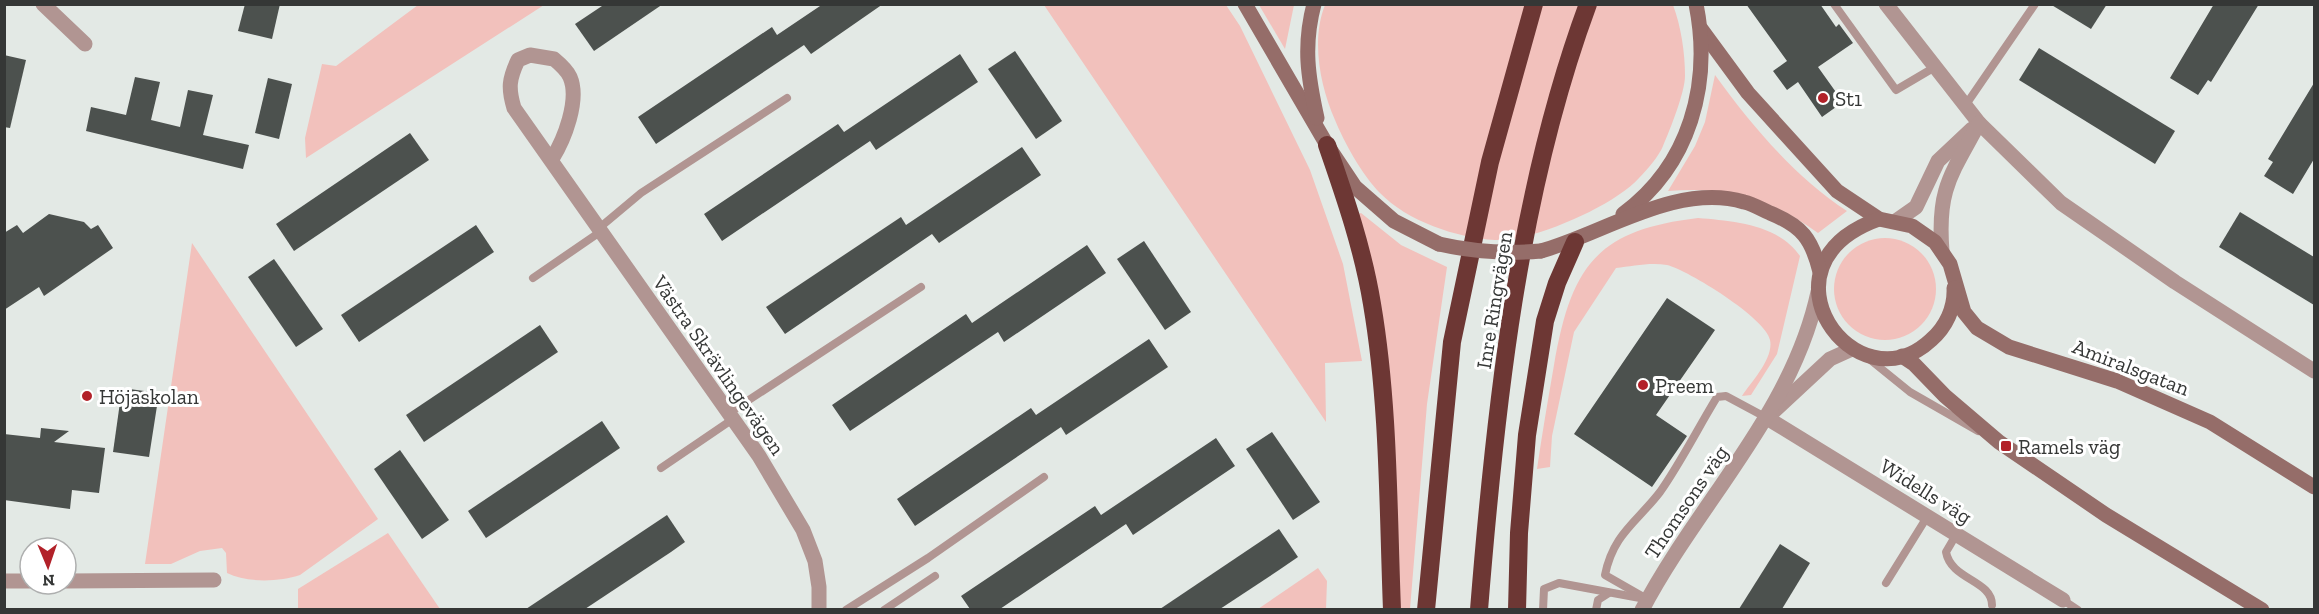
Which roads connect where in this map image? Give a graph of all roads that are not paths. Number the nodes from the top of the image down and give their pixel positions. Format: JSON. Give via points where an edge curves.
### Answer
{"nodes":[{"id":1,"x":43,"y":4,"type":"edge"},
{"id":2,"x":1245,"y":4,"type":"edge"},
{"id":3,"x":1314,"y":4,"type":"edge"},
{"id":4,"x":1534,"y":4,"type":"edge"},
{"id":5,"x":1588,"y":4,"type":"edge"},
{"id":6,"x":1696,"y":4,"type":"edge"},
{"id":7,"x":1834,"y":4,"type":"edge"},
{"id":8,"x":1886,"y":4,"type":"edge"},
{"id":9,"x":2035,"y":4,"type":"edge"},
{"id":10,"x":1701,"y":29,"type":"junction"},
{"id":11,"x":85,"y":44,"type":"dead end"},
{"id":12,"x":1935,"y":67,"type":"junction"},
{"id":13,"x":788,"y":98,"type":"dead end"},
{"id":14,"x":1965,"y":106,"type":"junction"},
{"id":15,"x":1979,"y":123,"type":"junction"},
{"id":16,"x":1319,"y":127,"type":"junction"},
{"id":17,"x":1327,"y":145,"type":"junction"},
{"id":18,"x":552,"y":159,"type":"junction"},
{"id":19,"x":1879,"y":219,"type":"junction"},
{"id":20,"x":1896,"y":221,"type":"junction"},
{"id":21,"x":1606,"y":227,"type":"junction"},
{"id":22,"x":599,"y":230,"type":"junction"},
{"id":23,"x":1575,"y":242,"type":"junction"},
{"id":24,"x":1942,"y":251,"type":"junction"},
{"id":25,"x":1820,"y":272,"type":"junction"},
{"id":26,"x":1953,"y":276,"type":"junction"},
{"id":27,"x":533,"y":278,"type":"dead end"},
{"id":28,"x":921,"y":287,"type":"dead end"},
{"id":29,"x":1818,"y":292,"type":"junction"},
{"id":30,"x":1858,"y":351,"type":"junction"},
{"id":31,"x":1902,"y":356,"type":"junction"},
{"id":32,"x":2314,"y":371,"type":"edge"},
{"id":33,"x":731,"y":416,"type":"junction"},
{"id":34,"x":1767,"y":418,"type":"junction"},
{"id":35,"x":1999,"y":442,"type":"junction"},
{"id":36,"x":661,"y":468,"type":"dead end"},
{"id":37,"x":1044,"y":477,"type":"dead end"},
{"id":38,"x":2314,"y":488,"type":"edge"},
{"id":39,"x":1928,"y":517,"type":"junction"},
{"id":40,"x":1956,"y":535,"type":"junction"},
{"id":41,"x":935,"y":576,"type":"dead end"},
{"id":42,"x":214,"y":580,"type":"dead end"},
{"id":43,"x":78,"y":581,"type":"edge"},
{"id":44,"x":1886,"y":583,"type":"dead end"},
{"id":45,"x":1609,"y":593,"type":"junction"},
{"id":46,"x":2062,"y":600,"type":"joint"},
{"id":47,"x":1644,"y":604,"type":"edge"},
{"id":48,"x":1992,"y":605,"type":"dead end"},
{"id":49,"x":819,"y":609,"type":"edge"},
{"id":50,"x":846,"y":609,"type":"edge"},
{"id":51,"x":884,"y":609,"type":"edge"},
{"id":52,"x":1392,"y":609,"type":"edge"},
{"id":53,"x":1426,"y":609,"type":"edge"},
{"id":54,"x":1479,"y":609,"type":"edge"},
{"id":55,"x":1517,"y":609,"type":"edge"},
{"id":56,"x":1543,"y":609,"type":"edge"},
{"id":57,"x":1596,"y":609,"type":"edge"},
{"id":58,"x":2078,"y":609,"type":"edge"},
{"id":59,"x":2262,"y":609,"type":"edge"}],
"edges":[{"from":1,"to":11,"type":"street"},
{"from":2,"to":16,"type":"main road","name":"Amiralsgatan"},
{"from":3,"to":16,"type":"main road","name":"Amiralsgatan","via":[[1308,26],[1306,69]]},
{"from":4,"to":53,"type":"highway","name":"Inre Ringvägen","via":[[1490,162],[1452,342]]},
{"from":5,"to":54,"type":"highway","name":"Inre Ringvägen","via":[[1538,174],[1507,351]]},
{"from":6,"to":10,"type":"main road","name":"Amiralsgatan"},
{"from":7,"to":12,"type":"lane","via":[[1896,90]]},
{"from":8,"to":12,"type":"street"},
{"from":9,"to":14,"type":"lane"},
{"from":10,"to":19,"type":"main road","name":"Amiralsgatan","via":[[1748,93],[1810,164],[1837,191]]},
{"from":10,"to":21,"type":"main road","name":"Amiralsgatan","via":[[1701,77],[1683,142],[1663,175],[1637,204]]},
{"from":12,"to":14,"type":"street"},
{"from":13,"to":22,"type":"lane","via":[[641,193]]},
{"from":14,"to":15,"type":"street"},
{"from":15,"to":20,"type":"street","via":[[1938,161],[1922,199]]},
{"from":15,"to":24,"type":"street","via":[[1943,193]]},
{"from":15,"to":32,"type":"street","via":[[2035,179],[2088,223]]},
{"from":16,"to":17,"type":"main road","name":"Amiralsgatan"},
{"from":17,"to":23,"type":"main road","name":"Amiralsgatan","bridge":true,"via":[[1355,187],[1394,221],[1439,244],[1507,254]]},
{"from":17,"to":52,"type":"highway","via":[[1353,221],[1372,302],[1382,386]]},
{"from":18,"to":18,"type":"street","name":"Västra Skrävlingevägen","via":[[569,121],[570,78],[554,59],[530,55],[518,60],[509,80],[509,92],[514,108]]},
{"from":18,"to":22,"type":"street","name":"Västra Skrävlingevägen"},
{"from":19,"to":20,"type":"main road","name":"Amiralsgatan"},
{"from":19,"to":25,"type":"main road","name":"Amiralsgatan","via":[[1847,234],[1832,248]]},
{"from":20,"to":24,"type":"main road","name":"Amiralsgatan","via":[[1922,231]]},
{"from":21,"to":23,"type":"main road","name":"Amiralsgatan"},
{"from":21,"to":25,"type":"main road","name":"Amiralsgatan","via":[[1664,204],[1707,198],[1743,201],[1796,225],[1814,250]]},
{"from":22,"to":27,"type":"lane"},
{"from":22,"to":33,"type":"street","name":"Västra Skrävlingevägen"},
{"from":23,"to":55,"type":"highway","via":[[1557,283],[1543,332],[1527,435]]},
{"from":24,"to":26,"type":"main road","name":"Amiralsgatan"},
{"from":25,"to":29,"type":"main road","name":"Amiralsgatan"},
{"from":26,"to":31,"type":"main road","name":"Amiralsgatan","via":[[1954,294],[1946,323],[1927,344]]},
{"from":26,"to":38,"type":"main road","name":"Amiralsgatan","via":[[1964,312],[1977,328],[1995,340],[2117,381],[2210,422]]},
{"from":28,"to":33,"type":"lane"},
{"from":29,"to":30,"type":"main road","name":"Amiralsgatan","via":[[1821,311],[1832,331]]},
{"from":29,"to":34,"type":"street","name":"Thomsons väg","via":[[1803,341]]},
{"from":30,"to":31,"type":"main road","name":"Amiralsgatan","via":[[1885,358]]},
{"from":30,"to":34,"type":"street","name":"Thomsons väg","via":[[1830,359]]},
{"from":30,"to":35,"type":"lane","name":"Amiralsgatan","via":[[1910,392]]},
{"from":31,"to":35,"type":"main road","name":"Amiralsgatan"},
{"from":33,"to":36,"type":"lane"},
{"from":33,"to":49,"type":"street","name":"Västra Skrävlingevägen","via":[[803,530],[815,561]]},
{"from":34,"to":39,"type":"street","name":"Widells väg"},
{"from":34,"to":47,"type":"street","name":"Thomsons väg"},
{"from":34,"to":47,"type":"lane","via":[[1726,396],[1718,397],[1659,492],[1633,519],[1608,560],[1605,575]]},
{"from":35,"to":59,"type":"main road","name":"Amiralsgatan","via":[[2106,515]]},
{"from":37,"to":50,"type":"lane","via":[[928,558]]},
{"from":39,"to":40,"type":"street","name":"Widells väg"},
{"from":39,"to":44,"type":"lane"},
{"from":40,"to":46,"type":"street","name":"Widells väg"},
{"from":40,"to":48,"type":"lane","via":[[1946,552],[1947,561],[1958,573],[1981,586],[1990,595]]},
{"from":41,"to":51,"type":"lane"},
{"from":42,"to":43,"type":"street"},
{"from":45,"to":47,"type":"lane"},
{"from":45,"to":56,"type":"lane","via":[[1559,583],[1544,589]]},
{"from":45,"to":57,"type":"lane","via":[[1598,600]]},
{"from":46,"to":58,"type":"lane"}]}
